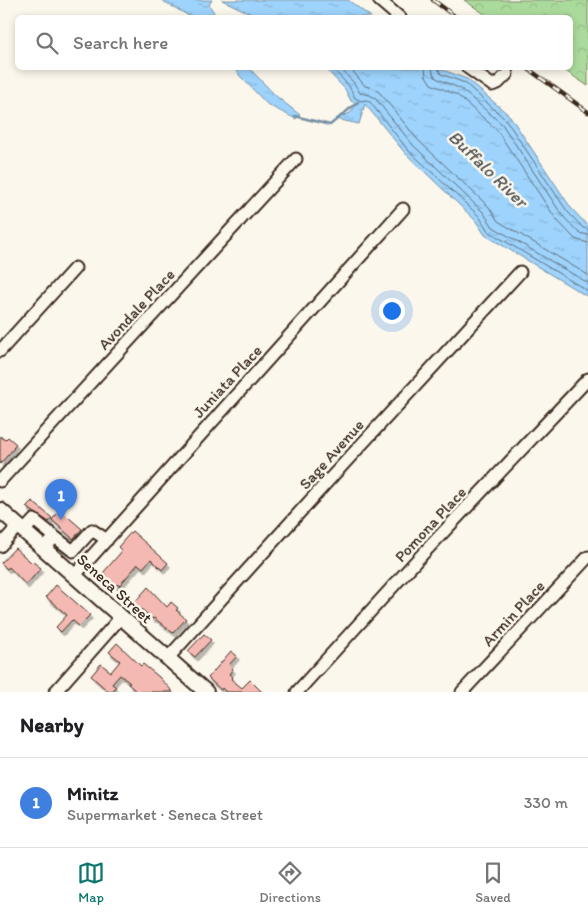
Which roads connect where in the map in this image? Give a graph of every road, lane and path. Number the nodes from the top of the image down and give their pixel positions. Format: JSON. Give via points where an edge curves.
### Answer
{"nodes":[{"id":1,"x":379,"y":0,"type":"edge"},
{"id":2,"x":396,"y":15,"type":"edge"},
{"id":3,"x":471,"y":70,"type":"edge"},
{"id":4,"x":507,"y":74,"type":"dead end"},
{"id":5,"x":296,"y":159,"type":"dead end"},
{"id":6,"x":403,"y":209,"type":"dead end"},
{"id":7,"x":75,"y":268,"type":"dead end"},
{"id":8,"x":520,"y":272,"type":"dead end"},
{"id":9,"x":0,"y":351,"type":"edge"},
{"id":10,"x":588,"y":379,"type":"edge"},
{"id":11,"x":0,"y":481,"type":"edge"},
{"id":12,"x":0,"y":510,"type":"edge"},
{"id":13,"x":21,"y":529,"type":"junction"},
{"id":14,"x":55,"y":537,"type":"junction"},
{"id":15,"x":107,"y":540,"type":"junction"},
{"id":16,"x":0,"y":546,"type":"edge"},
{"id":17,"x":44,"y":549,"type":"junction"},
{"id":18,"x":73,"y":551,"type":"junction"},
{"id":19,"x":588,"y":557,"type":"edge"},
{"id":20,"x":62,"y":564,"type":"junction"},
{"id":21,"x":75,"y":576,"type":"junction"},
{"id":22,"x":121,"y":617,"type":"junction"},
{"id":23,"x":168,"y":658,"type":"junction"},
{"id":24,"x":55,"y":692,"type":"edge"},
{"id":25,"x":206,"y":692,"type":"edge"},
{"id":26,"x":297,"y":692,"type":"edge"},
{"id":27,"x":462,"y":692,"type":"edge"}],
"edges":[{"from":1,"to":2,"type":"street"},
{"from":3,"to":4,"type":"street","via":[[492,85]]},
{"from":5,"to":11,"type":"street","name":"Avondale Place"},
{"from":6,"to":15,"type":"street","name":"Juniata Place"},
{"from":7,"to":9,"type":"street"},
{"from":8,"to":23,"type":"street","name":"Sage Avenue"},
{"from":10,"to":26,"type":"street","name":"Pomona Place"},
{"from":12,"to":13,"type":"main road","name":"Seneca Street"},
{"from":13,"to":14,"type":"street","via":[[34,520]]},
{"from":13,"to":16,"type":"street"},
{"from":13,"to":17,"type":"main road","name":"Seneca Street"},
{"from":14,"to":17,"type":"street"},
{"from":14,"to":18,"type":"street"},
{"from":15,"to":18,"type":"street","via":[[92,530]]},
{"from":15,"to":21,"type":"street","name":"Juniata Place"},
{"from":17,"to":20,"type":"main road","name":"Seneca Street"},
{"from":18,"to":20,"type":"street"},
{"from":19,"to":27,"type":"street","name":"Armin Place"},
{"from":20,"to":21,"type":"main road","name":"Seneca Street"},
{"from":21,"to":22,"type":"main road","name":"Seneca Street"},
{"from":22,"to":23,"type":"main road","name":"Seneca Street"},
{"from":22,"to":24,"type":"street"},
{"from":23,"to":25,"type":"main road","name":"Seneca Street"}]}
